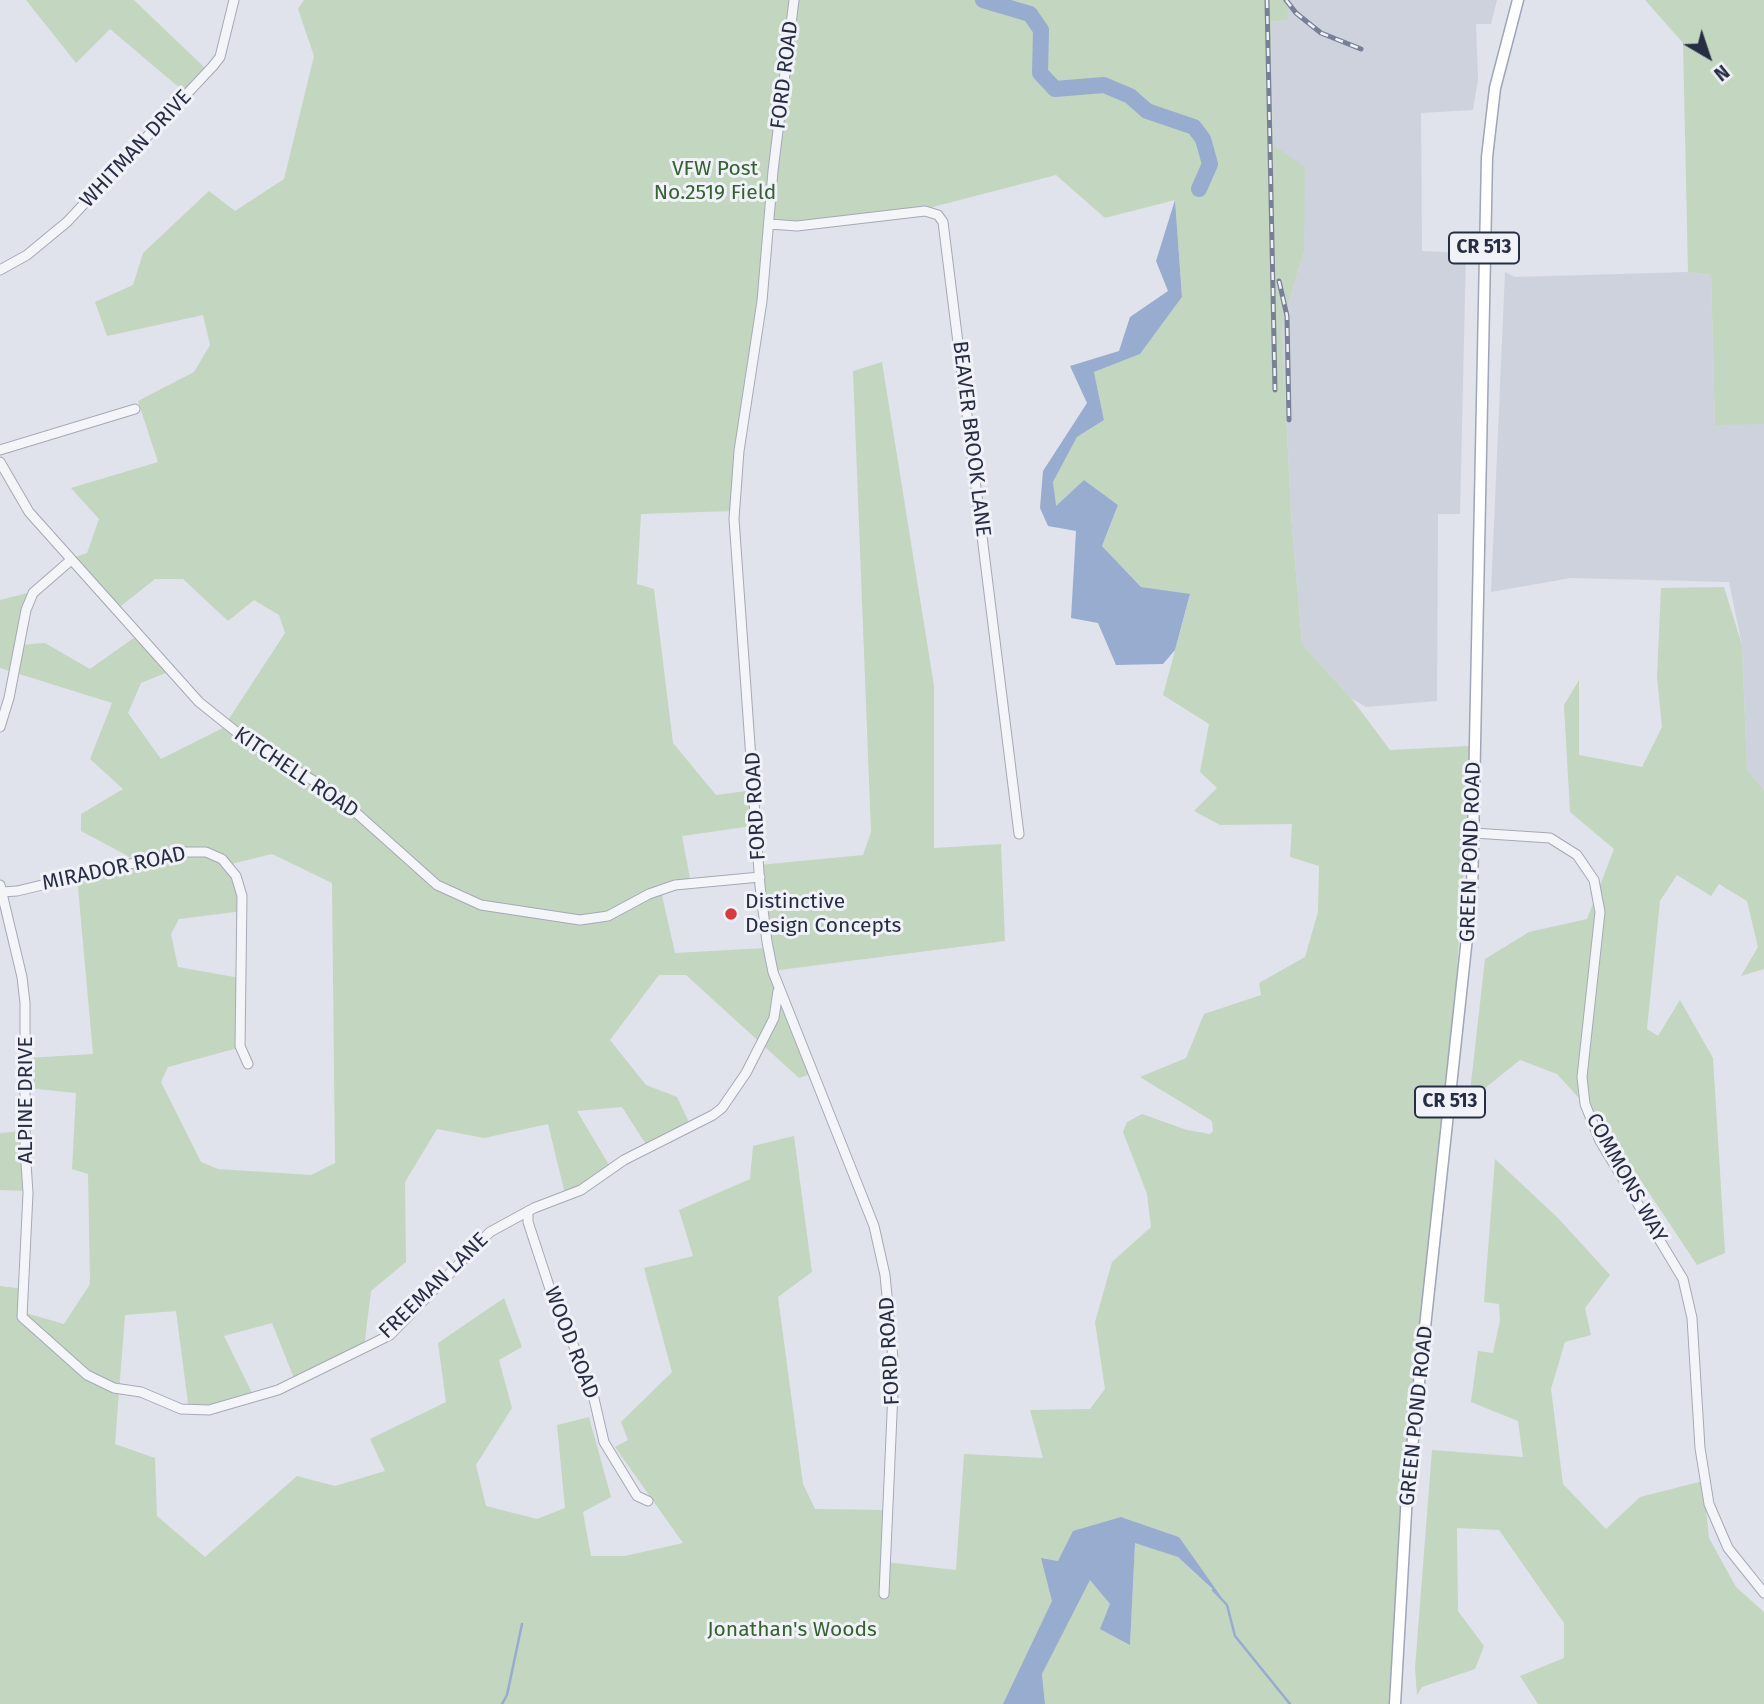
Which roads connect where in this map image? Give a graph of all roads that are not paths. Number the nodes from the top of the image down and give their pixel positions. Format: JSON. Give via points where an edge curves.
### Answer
{"nodes":[{"id":1,"x":234,"y":0,"type":"edge"},
{"id":2,"x":794,"y":0,"type":"edge"},
{"id":3,"x":1518,"y":0,"type":"edge"},
{"id":4,"x":769,"y":224,"type":"junction"},
{"id":5,"x":0,"y":270,"type":"edge"},
{"id":6,"x":135,"y":409,"type":"dead end"},
{"id":7,"x":0,"y":450,"type":"edge"},
{"id":8,"x":0,"y":462,"type":"edge"},
{"id":9,"x":71,"y":560,"type":"junction"},
{"id":10,"x":0,"y":727,"type":"edge"},
{"id":11,"x":1474,"y":833,"type":"junction"},
{"id":12,"x":1018,"y":834,"type":"dead end"},
{"id":13,"x":760,"y":877,"type":"junction"},
{"id":14,"x":1,"y":888,"type":"edge"},
{"id":15,"x":779,"y":987,"type":"junction"},
{"id":16,"x":248,"y":1065,"type":"dead end"},
{"id":17,"x":528,"y":1211,"type":"junction"},
{"id":18,"x":22,"y":1317,"type":"joint"},
{"id":19,"x":648,"y":1502,"type":"dead end"},
{"id":20,"x":1764,"y":1593,"type":"edge"},
{"id":21,"x":884,"y":1594,"type":"dead end"},
{"id":22,"x":1395,"y":1704,"type":"edge"}],
"edges":[{"from":1,"to":5,"type":"street","name":"WHITMAN DRIVE","via":[[220,57],[213,66],[68,222]]},
{"from":2,"to":4,"type":"street","name":"FORD ROAD"},
{"from":3,"to":11,"type":"main road","name":"GREEN POND ROAD","number":"CR 513","via":[[1495,88],[1487,157]]},
{"from":4,"to":12,"type":"street","name":"BEAVER BROOK LANE","via":[[797,226],[925,211],[943,222]]},
{"from":4,"to":13,"type":"street","name":"FORD ROAD","via":[[734,519]]},
{"from":6,"to":7,"type":"street"},
{"from":8,"to":9,"type":"street","name":"KITCHELL ROAD","via":[[29,512]]},
{"from":9,"to":10,"type":"street","via":[[33,593]]},
{"from":9,"to":13,"type":"street","name":"KITCHELL ROAD","via":[[180,684],[218,719],[334,793],[426,877],[465,900],[516,912],[594,919],[675,885]]},
{"from":11,"to":20,"type":"street","name":"COMMONS WAY","via":[[1549,838],[1577,855],[1594,880],[1600,912],[1582,1077],[1584,1104],[1600,1141],[1683,1279],[1692,1318],[1700,1448],[1709,1504],[1728,1548]]},
{"from":11,"to":22,"type":"main road","name":"GREEN POND ROAD","number":"CR 513","via":[[1467,951],[1407,1494]]},
{"from":13,"to":15,"type":"street","name":"FORD ROAD","via":[[767,942]]},
{"from":14,"to":16,"type":"street","name":"MIRADOR ROAD","via":[[17,891],[179,852],[206,852],[222,859],[236,876],[242,896],[240,1046]]},
{"from":14,"to":18,"type":"street","name":"ALPINE DRIVE","via":[[25,1003],[28,1193]]},
{"from":15,"to":17,"type":"street","name":"FREEMAN LANE","via":[[778,1006],[768,1031],[722,1108],[624,1160],[581,1190]]},
{"from":15,"to":21,"type":"street","name":"FORD ROAD","via":[[850,1161],[879,1240],[886,1275],[894,1397]]},
{"from":17,"to":18,"type":"street","name":"FREEMAN LANE","via":[[490,1232],[390,1335],[278,1390],[209,1410],[169,1406],[87,1375]]},
{"from":17,"to":19,"type":"street","name":"WOOD ROAD","via":[[550,1289],[592,1390],[604,1442],[637,1496]]}]}
